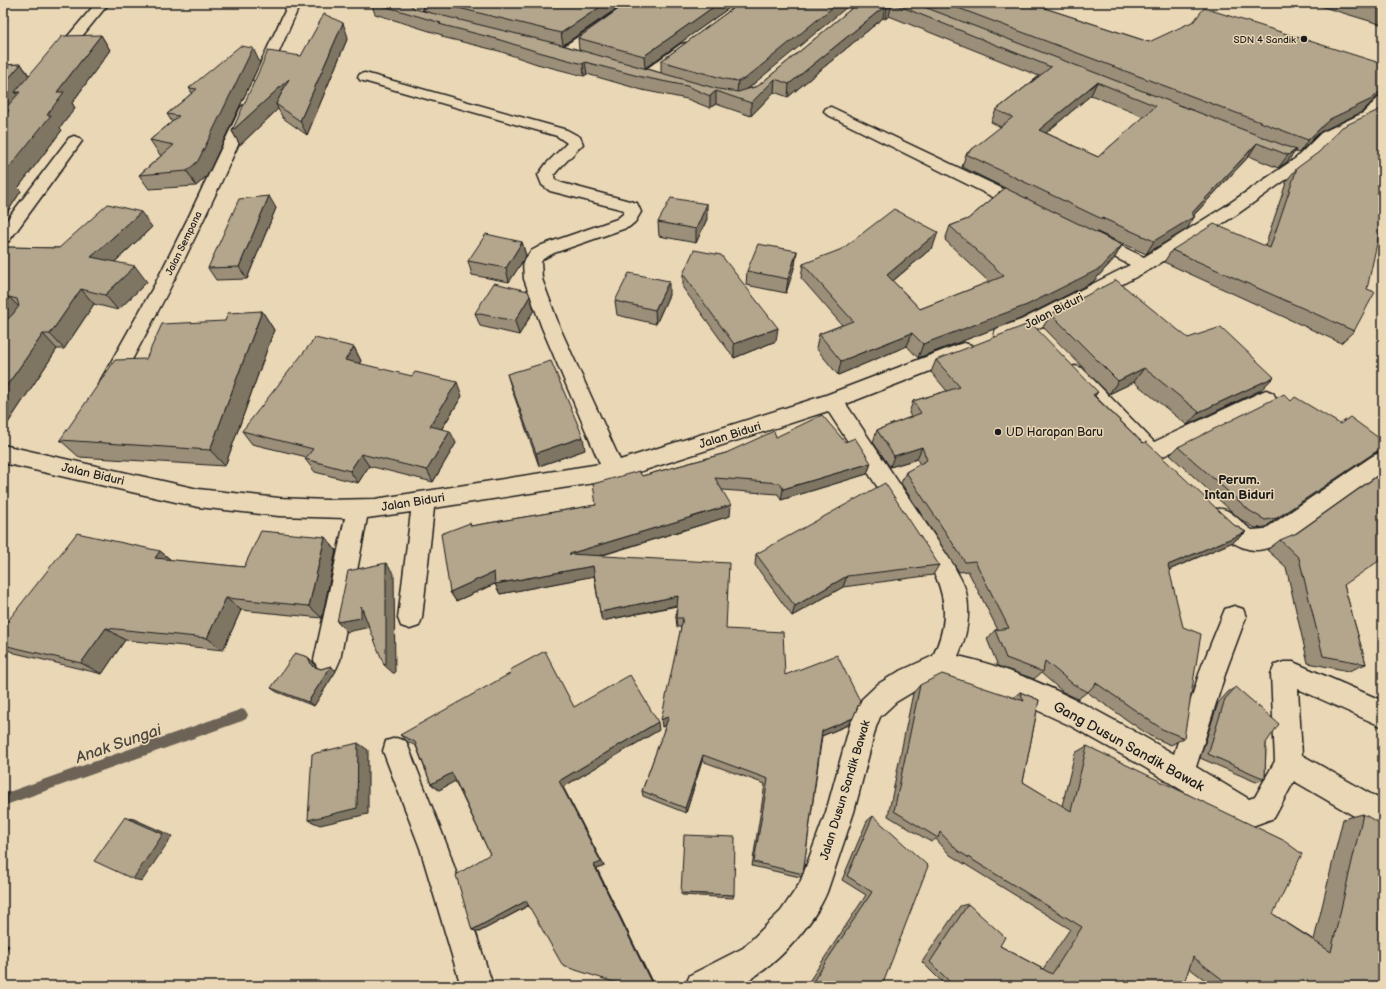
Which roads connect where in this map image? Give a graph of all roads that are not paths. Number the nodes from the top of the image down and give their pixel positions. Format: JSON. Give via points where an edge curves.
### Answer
{"nodes":[{"id":1,"x":102,"y":3,"type":"edge"},
{"id":2,"x":416,"y":3,"type":"edge"},
{"id":3,"x":636,"y":3,"type":"edge"},
{"id":4,"x":291,"y":11,"type":"dead end"},
{"id":5,"x":454,"y":24,"type":"edge"},
{"id":6,"x":696,"y":39,"type":"edge"},
{"id":7,"x":550,"y":48,"type":"edge"},
{"id":8,"x":565,"y":52,"type":"junction"},
{"id":9,"x":580,"y":56,"type":"edge"},
{"id":10,"x":47,"y":70,"type":"edge"},
{"id":11,"x":631,"y":71,"type":"edge"},
{"id":12,"x":646,"y":76,"type":"junction"},
{"id":13,"x":365,"y":77,"type":"dead end"},
{"id":14,"x":660,"y":80,"type":"edge"},
{"id":15,"x":1383,"y":101,"type":"edge"},
{"id":16,"x":831,"y":111,"type":"dead end"},
{"id":17,"x":1375,"y":119,"type":"edge"},
{"id":18,"x":74,"y":141,"type":"dead end"},
{"id":19,"x":1038,"y":213,"type":"edge"},
{"id":20,"x":1080,"y":234,"type":"edge"},
{"id":21,"x":3,"y":237,"type":"edge"},
{"id":22,"x":1145,"y":265,"type":"junction"},
{"id":23,"x":1028,"y":325,"type":"junction"},
{"id":24,"x":1044,"y":341,"type":"edge"},
{"id":25,"x":1060,"y":358,"type":"edge"},
{"id":26,"x":100,"y":398,"type":"edge"},
{"id":27,"x":1266,"y":398,"type":"edge"},
{"id":28,"x":833,"y":400,"type":"junction"},
{"id":29,"x":1151,"y":453,"type":"junction"},
{"id":30,"x":3,"y":454,"type":"edge"},
{"id":31,"x":1380,"y":462,"type":"edge"},
{"id":32,"x":1168,"y":469,"type":"edge"},
{"id":33,"x":614,"y":471,"type":"junction"},
{"id":34,"x":424,"y":500,"type":"junction"},
{"id":35,"x":1208,"y":506,"type":"edge"},
{"id":36,"x":358,"y":508,"type":"junction"},
{"id":37,"x":1234,"y":617,"type":"dead end"},
{"id":38,"x":410,"y":618,"type":"dead end"},
{"id":39,"x":327,"y":660,"type":"dead end"},
{"id":40,"x":942,"y":664,"type":"junction"},
{"id":41,"x":1383,"y":714,"type":"edge"},
{"id":42,"x":396,"y":751,"type":"dead end"},
{"id":43,"x":1290,"y":763,"type":"junction"},
{"id":44,"x":1181,"y":773,"type":"junction"},
{"id":45,"x":1383,"y":817,"type":"edge"},
{"id":46,"x":477,"y":986,"type":"edge"},
{"id":47,"x":701,"y":986,"type":"edge"}],
"edges":[{"from":1,"to":10,"type":"street"},
{"from":2,"to":5,"type":"street","via":[[416,12],[419,15]]},
{"from":3,"to":8,"type":"street"},
{"from":4,"to":26,"type":"street","name":"Jalan Sempana","via":[[216,176],[158,294]]},
{"from":6,"to":12,"type":"street"},
{"from":7,"to":8,"type":"street"},
{"from":8,"to":9,"type":"street"},
{"from":11,"to":12,"type":"street"},
{"from":12,"to":14,"type":"street"},
{"from":13,"to":33,"type":"street","via":[[562,133],[575,140],[575,144],[546,175],[548,182],[556,187],[631,207],[633,212],[623,223],[548,249],[537,255],[532,262],[533,279],[551,328]]},
{"from":15,"to":17,"type":"street","name":"Jalan Biduri"},
{"from":16,"to":19,"type":"street"},
{"from":17,"to":22,"type":"street","name":"Jalan Biduri","via":[[1326,136],[1230,211]]},
{"from":18,"to":21,"type":"street"},
{"from":20,"to":22,"type":"street"},
{"from":22,"to":23,"type":"street","name":"Jalan Biduri"},
{"from":23,"to":24,"type":"street"},
{"from":23,"to":28,"type":"street","name":"Jalan Biduri"},
{"from":25,"to":29,"type":"street"},
{"from":27,"to":29,"type":"street"},
{"from":28,"to":33,"type":"street","name":"Jalan Biduri"},
{"from":28,"to":40,"type":"street","via":[[945,571],[954,592],[954,638]]},
{"from":29,"to":32,"type":"street"},
{"from":30,"to":36,"type":"street","name":"Jalan Biduri","via":[[63,460],[198,498],[279,507]]},
{"from":31,"to":35,"type":"street","via":[[1275,535],[1261,540],[1252,540],[1241,534]]},
{"from":33,"to":34,"type":"street","name":"Jalan Biduri"},
{"from":34,"to":36,"type":"street","name":"Jalan Biduri","via":[[375,508]]},
{"from":34,"to":38,"type":"street"},
{"from":36,"to":39,"type":"street"},
{"from":37,"to":44,"type":"street","via":[[1214,668]]},
{"from":40,"to":44,"type":"street","name":"Gang Dusun Sandik Bawak","via":[[1014,686],[1084,718]]},
{"from":40,"to":47,"type":"street","name":"Jalan Dusun Sandik Bawak","via":[[887,693],[871,708],[863,726],[840,812],[812,892],[792,922],[754,959]]},
{"from":41,"to":43,"type":"street","via":[[1293,674],[1284,674]]},
{"from":42,"to":46,"type":"street","via":[[434,848]]},
{"from":43,"to":44,"type":"street","name":"Gang Dusun Sandik Bawak","via":[[1264,808],[1247,814]]},
{"from":43,"to":45,"type":"street"}]}
